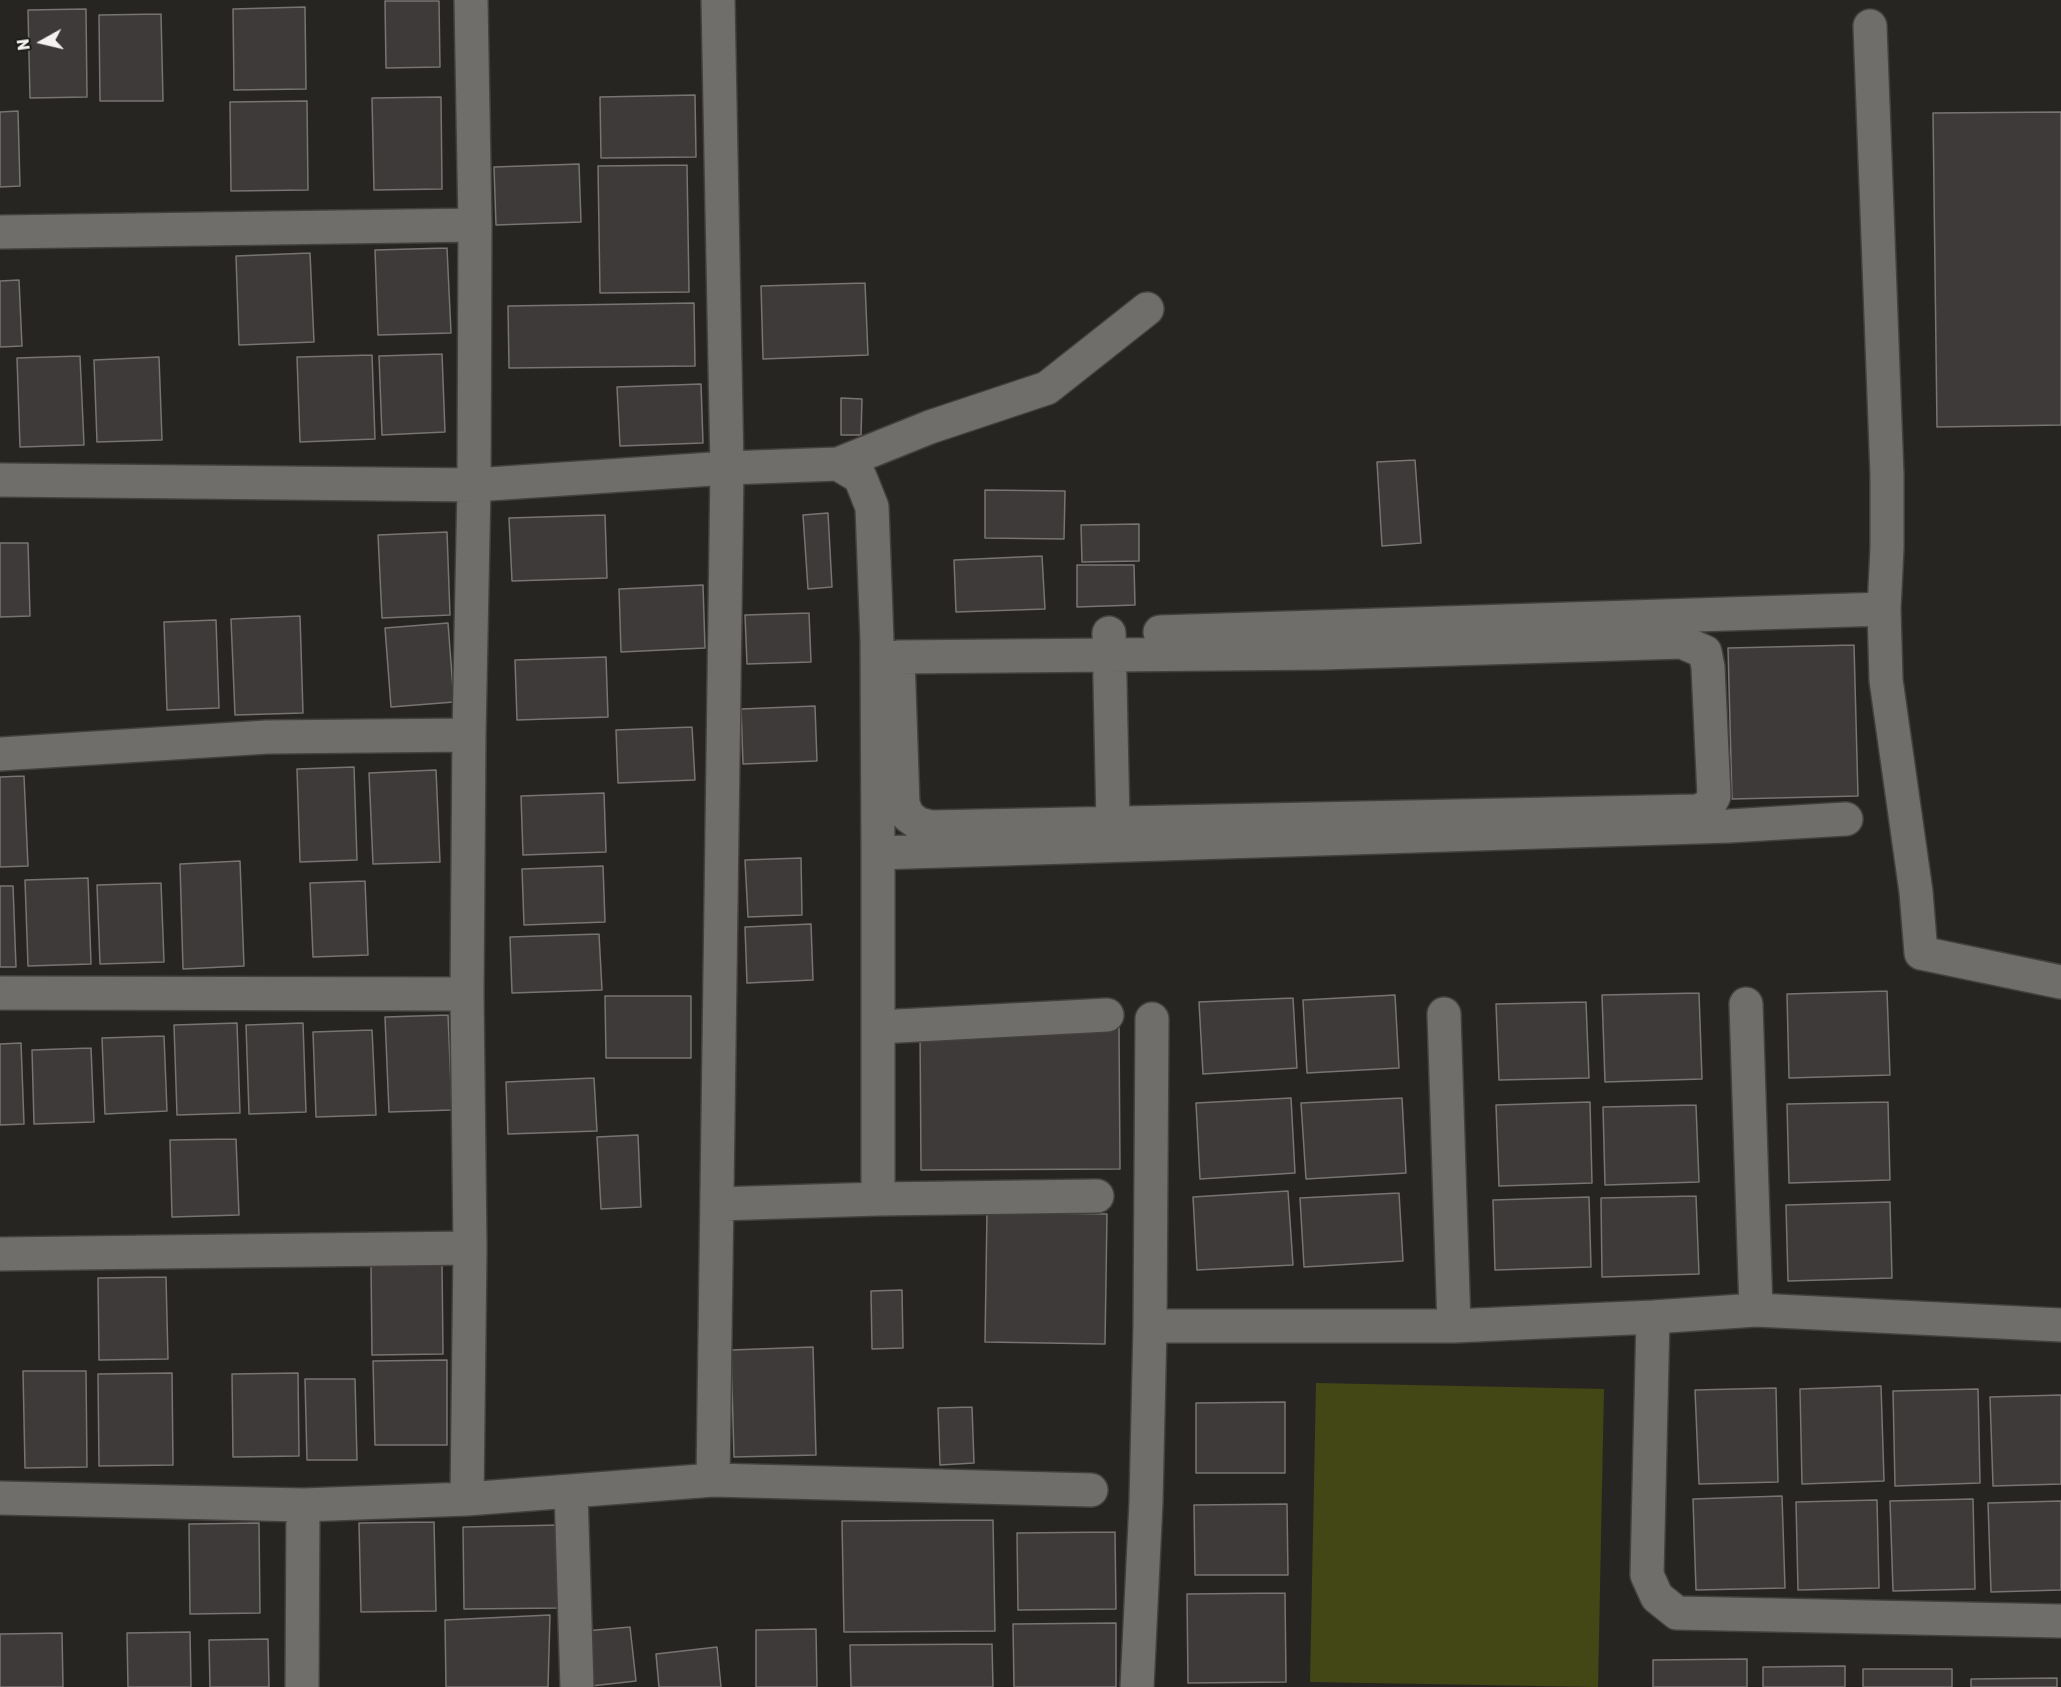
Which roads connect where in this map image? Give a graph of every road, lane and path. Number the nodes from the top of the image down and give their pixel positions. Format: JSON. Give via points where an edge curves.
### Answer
{"nodes":[{"id":1,"x":471,"y":0,"type":"edge"},
{"id":2,"x":718,"y":0,"type":"edge"},
{"id":3,"x":1870,"y":26,"type":"dead end"},
{"id":4,"x":475,"y":225,"type":"junction"},
{"id":5,"x":0,"y":232,"type":"edge"},
{"id":6,"x":1147,"y":309,"type":"dead end"},
{"id":7,"x":838,"y":464,"type":"junction"},
{"id":8,"x":727,"y":468,"type":"junction"},
{"id":9,"x":0,"y":480,"type":"edge"},
{"id":10,"x":474,"y":485,"type":"junction"},
{"id":11,"x":1884,"y":609,"type":"junction"},
{"id":12,"x":1323,"y":640,"type":"junction"},
{"id":13,"x":1109,"y":644,"type":"junction"},
{"id":14,"x":891,"y":646,"type":"junction"},
{"id":15,"x":469,"y":735,"type":"junction"},
{"id":16,"x":0,"y":754,"type":"edge"},
{"id":17,"x":1846,"y":819,"type":"dead end"},
{"id":18,"x":1113,"y":823,"type":"junction"},
{"id":19,"x":878,"y":853,"type":"junction"},
{"id":20,"x":2061,"y":982,"type":"edge"},
{"id":21,"x":0,"y":993,"type":"edge"},
{"id":22,"x":467,"y":994,"type":"junction"},
{"id":23,"x":1746,"y":1004,"type":"dead end"},
{"id":24,"x":1444,"y":1014,"type":"dead end"},
{"id":25,"x":1107,"y":1015,"type":"dead end"},
{"id":26,"x":1152,"y":1019,"type":"dead end"},
{"id":27,"x":879,"y":1027,"type":"junction"},
{"id":28,"x":1097,"y":1196,"type":"dead end"},
{"id":29,"x":878,"y":1199,"type":"junction"},
{"id":30,"x":717,"y":1204,"type":"junction"},
{"id":31,"x":471,"y":1248,"type":"junction"},
{"id":32,"x":0,"y":1254,"type":"edge"},
{"id":33,"x":1756,"y":1310,"type":"junction"},
{"id":34,"x":1653,"y":1317,"type":"junction"},
{"id":35,"x":2061,"y":1325,"type":"edge"},
{"id":36,"x":1150,"y":1326,"type":"junction"},
{"id":37,"x":1454,"y":1326,"type":"junction"},
{"id":38,"x":713,"y":1480,"type":"junction"},
{"id":39,"x":1091,"y":1490,"type":"dead end"},
{"id":40,"x":571,"y":1491,"type":"junction"},
{"id":41,"x":0,"y":1498,"type":"edge"},
{"id":42,"x":467,"y":1499,"type":"junction"},
{"id":43,"x":303,"y":1505,"type":"junction"},
{"id":44,"x":2061,"y":1621,"type":"edge"},
{"id":45,"x":302,"y":1687,"type":"edge"},
{"id":46,"x":577,"y":1687,"type":"edge"},
{"id":47,"x":1137,"y":1687,"type":"edge"}],
"edges":[{"from":1,"to":4,"type":"street"},
{"from":2,"to":8,"type":"street"},
{"from":3,"to":11,"type":"street","via":[[1887,475]]},
{"from":4,"to":5,"type":"street"},
{"from":4,"to":10,"type":"street"},
{"from":6,"to":7,"type":"street","via":[[1047,388],[930,427]]},
{"from":7,"to":8,"type":"street"},
{"from":7,"to":14,"type":"street","via":[[860,477],[872,507]]},
{"from":8,"to":10,"type":"street"},
{"from":8,"to":30,"type":"street"},
{"from":9,"to":10,"type":"street"},
{"from":10,"to":15,"type":"street"},
{"from":11,"to":12,"type":"street"},
{"from":11,"to":20,"type":"street","via":[[1886,680],[1921,953]]},
{"from":12,"to":13,"type":"street"},
{"from":12,"to":18,"type":"street","via":[[1682,642],[1693,646],[1705,652],[1708,667],[1714,796],[1708,807],[1697,811]]},
{"from":13,"to":14,"type":"street"},
{"from":13,"to":18,"type":"street"},
{"from":14,"to":18,"type":"street","via":[[903,804],[908,816],[931,827]]},
{"from":14,"to":19,"type":"street"},
{"from":15,"to":16,"type":"street","via":[[267,737]]},
{"from":15,"to":22,"type":"street"},
{"from":17,"to":19,"type":"street"},
{"from":19,"to":27,"type":"street"},
{"from":21,"to":22,"type":"street"},
{"from":22,"to":31,"type":"street"},
{"from":23,"to":33,"type":"street"},
{"from":24,"to":37,"type":"street"},
{"from":25,"to":27,"type":"street"},
{"from":26,"to":36,"type":"street"},
{"from":27,"to":29,"type":"street"},
{"from":28,"to":29,"type":"street"},
{"from":29,"to":30,"type":"street"},
{"from":30,"to":38,"type":"street"},
{"from":31,"to":32,"type":"street"},
{"from":31,"to":42,"type":"street"},
{"from":33,"to":34,"type":"street"},
{"from":33,"to":35,"type":"street"},
{"from":34,"to":37,"type":"street"},
{"from":34,"to":44,"type":"street","via":[[1647,1575],[1657,1597],[1677,1613]]},
{"from":36,"to":37,"type":"street"},
{"from":36,"to":47,"type":"street"},
{"from":38,"to":39,"type":"street"},
{"from":38,"to":40,"type":"street"},
{"from":40,"to":42,"type":"street"},
{"from":40,"to":46,"type":"street"},
{"from":41,"to":43,"type":"street"},
{"from":42,"to":43,"type":"street"},
{"from":43,"to":45,"type":"street"}]}
